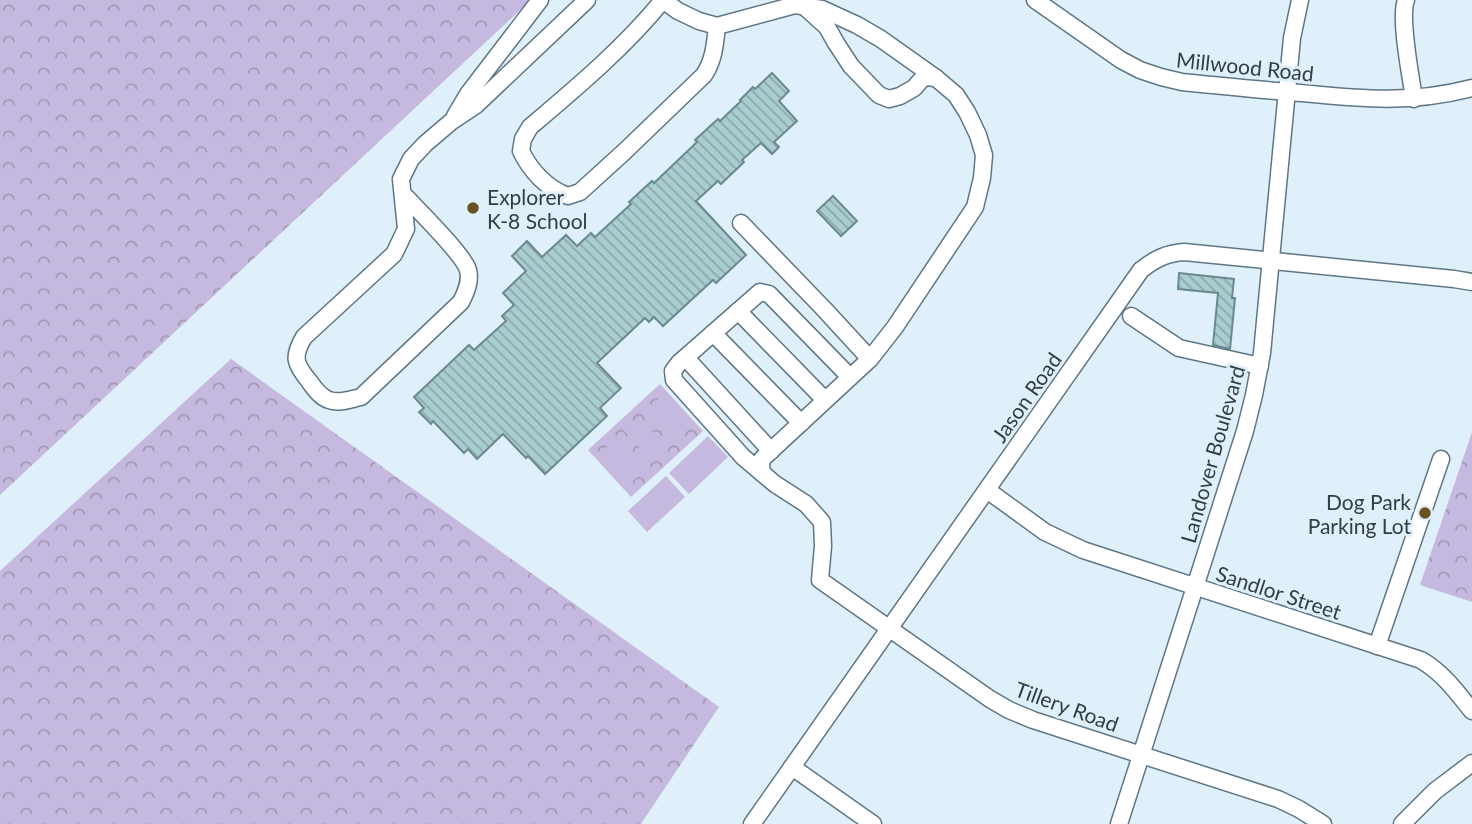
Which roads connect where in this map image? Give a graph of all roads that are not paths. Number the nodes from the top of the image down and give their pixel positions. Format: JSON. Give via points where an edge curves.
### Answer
{"nodes":[{"id":1,"x":540,"y":0,"type":"edge"},
{"id":2,"x":587,"y":0,"type":"edge"},
{"id":3,"x":663,"y":0,"type":"edge"},
{"id":4,"x":1300,"y":0,"type":"edge"},
{"id":5,"x":1406,"y":0,"type":"edge"},
{"id":6,"x":1040,"y":2,"type":"edge"},
{"id":7,"x":804,"y":7,"type":"junction"},
{"id":8,"x":717,"y":26,"type":"junction"},
{"id":9,"x":936,"y":78,"type":"junction"},
{"id":10,"x":1472,"y":88,"type":"edge"},
{"id":11,"x":1288,"y":92,"type":"junction"},
{"id":12,"x":1414,"y":99,"type":"junction"},
{"id":13,"x":452,"y":121,"type":"junction"},
{"id":14,"x":402,"y":194,"type":"junction"},
{"id":15,"x":741,"y":223,"type":"dead end"},
{"id":16,"x":1272,"y":261,"type":"junction"},
{"id":17,"x":1472,"y":282,"type":"edge"},
{"id":18,"x":738,"y":311,"type":"junction"},
{"id":19,"x":1131,"y":316,"type":"dead end"},
{"id":20,"x":713,"y":333,"type":"junction"},
{"id":21,"x":686,"y":358,"type":"junction"},
{"id":22,"x":870,"y":359,"type":"junction"},
{"id":23,"x":1260,"y":366,"type":"junction"},
{"id":24,"x":850,"y":377,"type":"junction"},
{"id":25,"x":825,"y":400,"type":"junction"},
{"id":26,"x":801,"y":423,"type":"junction"},
{"id":27,"x":771,"y":451,"type":"junction"},
{"id":28,"x":1441,"y":459,"type":"dead end"},
{"id":29,"x":762,"y":473,"type":"junction"},
{"id":30,"x":987,"y":490,"type":"junction"},
{"id":31,"x":1195,"y":587,"type":"junction"},
{"id":32,"x":889,"y":629,"type":"junction"},
{"id":33,"x":1377,"y":646,"type":"junction"},
{"id":34,"x":1472,"y":711,"type":"edge"},
{"id":35,"x":1141,"y":755,"type":"junction"},
{"id":36,"x":1472,"y":763,"type":"edge"},
{"id":37,"x":792,"y":767,"type":"junction"},
{"id":38,"x":752,"y":824,"type":"edge"},
{"id":39,"x":873,"y":824,"type":"edge"},
{"id":40,"x":1119,"y":824,"type":"edge"},
{"id":41,"x":1323,"y":824,"type":"edge"},
{"id":42,"x":1402,"y":824,"type":"edge"}],
"edges":[{"from":1,"to":13,"type":"street"},
{"from":2,"to":13,"type":"street","via":[[476,105]]},
{"from":3,"to":8,"type":"street"},
{"from":3,"to":8,"type":"street","via":[[618,48],[530,127],[523,139],[521,150],[527,163],[554,191],[568,196],[580,192],[704,75],[714,52]]},
{"from":4,"to":11,"type":"street","name":"Landover Boulevard"},
{"from":5,"to":12,"type":"street"},
{"from":6,"to":11,"type":"street","name":"Millwood Road","via":[[1140,70],[1182,82]]},
{"from":7,"to":8,"type":"street","via":[[794,5]]},
{"from":7,"to":9,"type":"street","via":[[821,9],[857,25]]},
{"from":7,"to":9,"type":"street","via":[[828,27],[850,66],[880,96],[900,96],[926,77]]},
{"from":9,"to":22,"type":"street","via":[[956,95],[978,135],[984,155],[982,178],[975,207]]},
{"from":10,"to":12,"type":"street","name":"Millwood Road"},
{"from":11,"to":12,"type":"street","name":"Millwood Road"},
{"from":11,"to":16,"type":"street","name":"Landover Boulevard"},
{"from":13,"to":14,"type":"street","via":[[411,159],[401,179]]},
{"from":14,"to":14,"type":"street","via":[[406,229],[394,254],[298,346],[298,368],[330,401],[361,397],[461,302],[468,288],[468,269]]},
{"from":15,"to":22,"type":"street"},
{"from":16,"to":17,"type":"street","name":"Jason Road"},
{"from":16,"to":23,"type":"street","name":"Landover Boulevard"},
{"from":16,"to":30,"type":"street","name":"Jason Road","via":[[1184,252],[1161,256],[1141,270]]},
{"from":18,"to":20,"type":"street"},
{"from":18,"to":24,"type":"street","via":[[760,292],[769,294]]},
{"from":18,"to":25,"type":"street"},
{"from":19,"to":23,"type":"street","via":[[1179,348]]},
{"from":20,"to":21,"type":"street"},
{"from":20,"to":26,"type":"street"},
{"from":21,"to":27,"type":"street"},
{"from":21,"to":29,"type":"street","via":[[673,371],[674,380]]},
{"from":22,"to":24,"type":"street"},
{"from":23,"to":31,"type":"street","name":"Landover Boulevard","via":[[1245,431]]},
{"from":24,"to":25,"type":"street"},
{"from":25,"to":26,"type":"street"},
{"from":26,"to":27,"type":"street"},
{"from":27,"to":29,"type":"street","via":[[762,459]]},
{"from":28,"to":33,"type":"street"},
{"from":29,"to":32,"type":"street","name":"Tillery Road","via":[[806,504],[822,522],[820,580]]},
{"from":30,"to":31,"type":"street","name":"Sandlor Street","via":[[1065,542]]},
{"from":30,"to":32,"type":"street","name":"Jason Road"},
{"from":31,"to":33,"type":"street","name":"Sandlor Street"},
{"from":31,"to":35,"type":"street","name":"Landover Boulevard"},
{"from":32,"to":35,"type":"street","name":"Tillery Road","via":[[1009,710]]},
{"from":32,"to":37,"type":"street","name":"Jason Road"},
{"from":33,"to":34,"type":"street","name":"Sandlor Street","via":[[1434,668]]},
{"from":35,"to":40,"type":"street","name":"Landover Boulevard"},
{"from":35,"to":41,"type":"street","name":"Tillery Road","via":[[1278,799]]},
{"from":36,"to":42,"type":"street"},
{"from":37,"to":38,"type":"street","name":"Jason Road"},
{"from":37,"to":39,"type":"street"}]}
